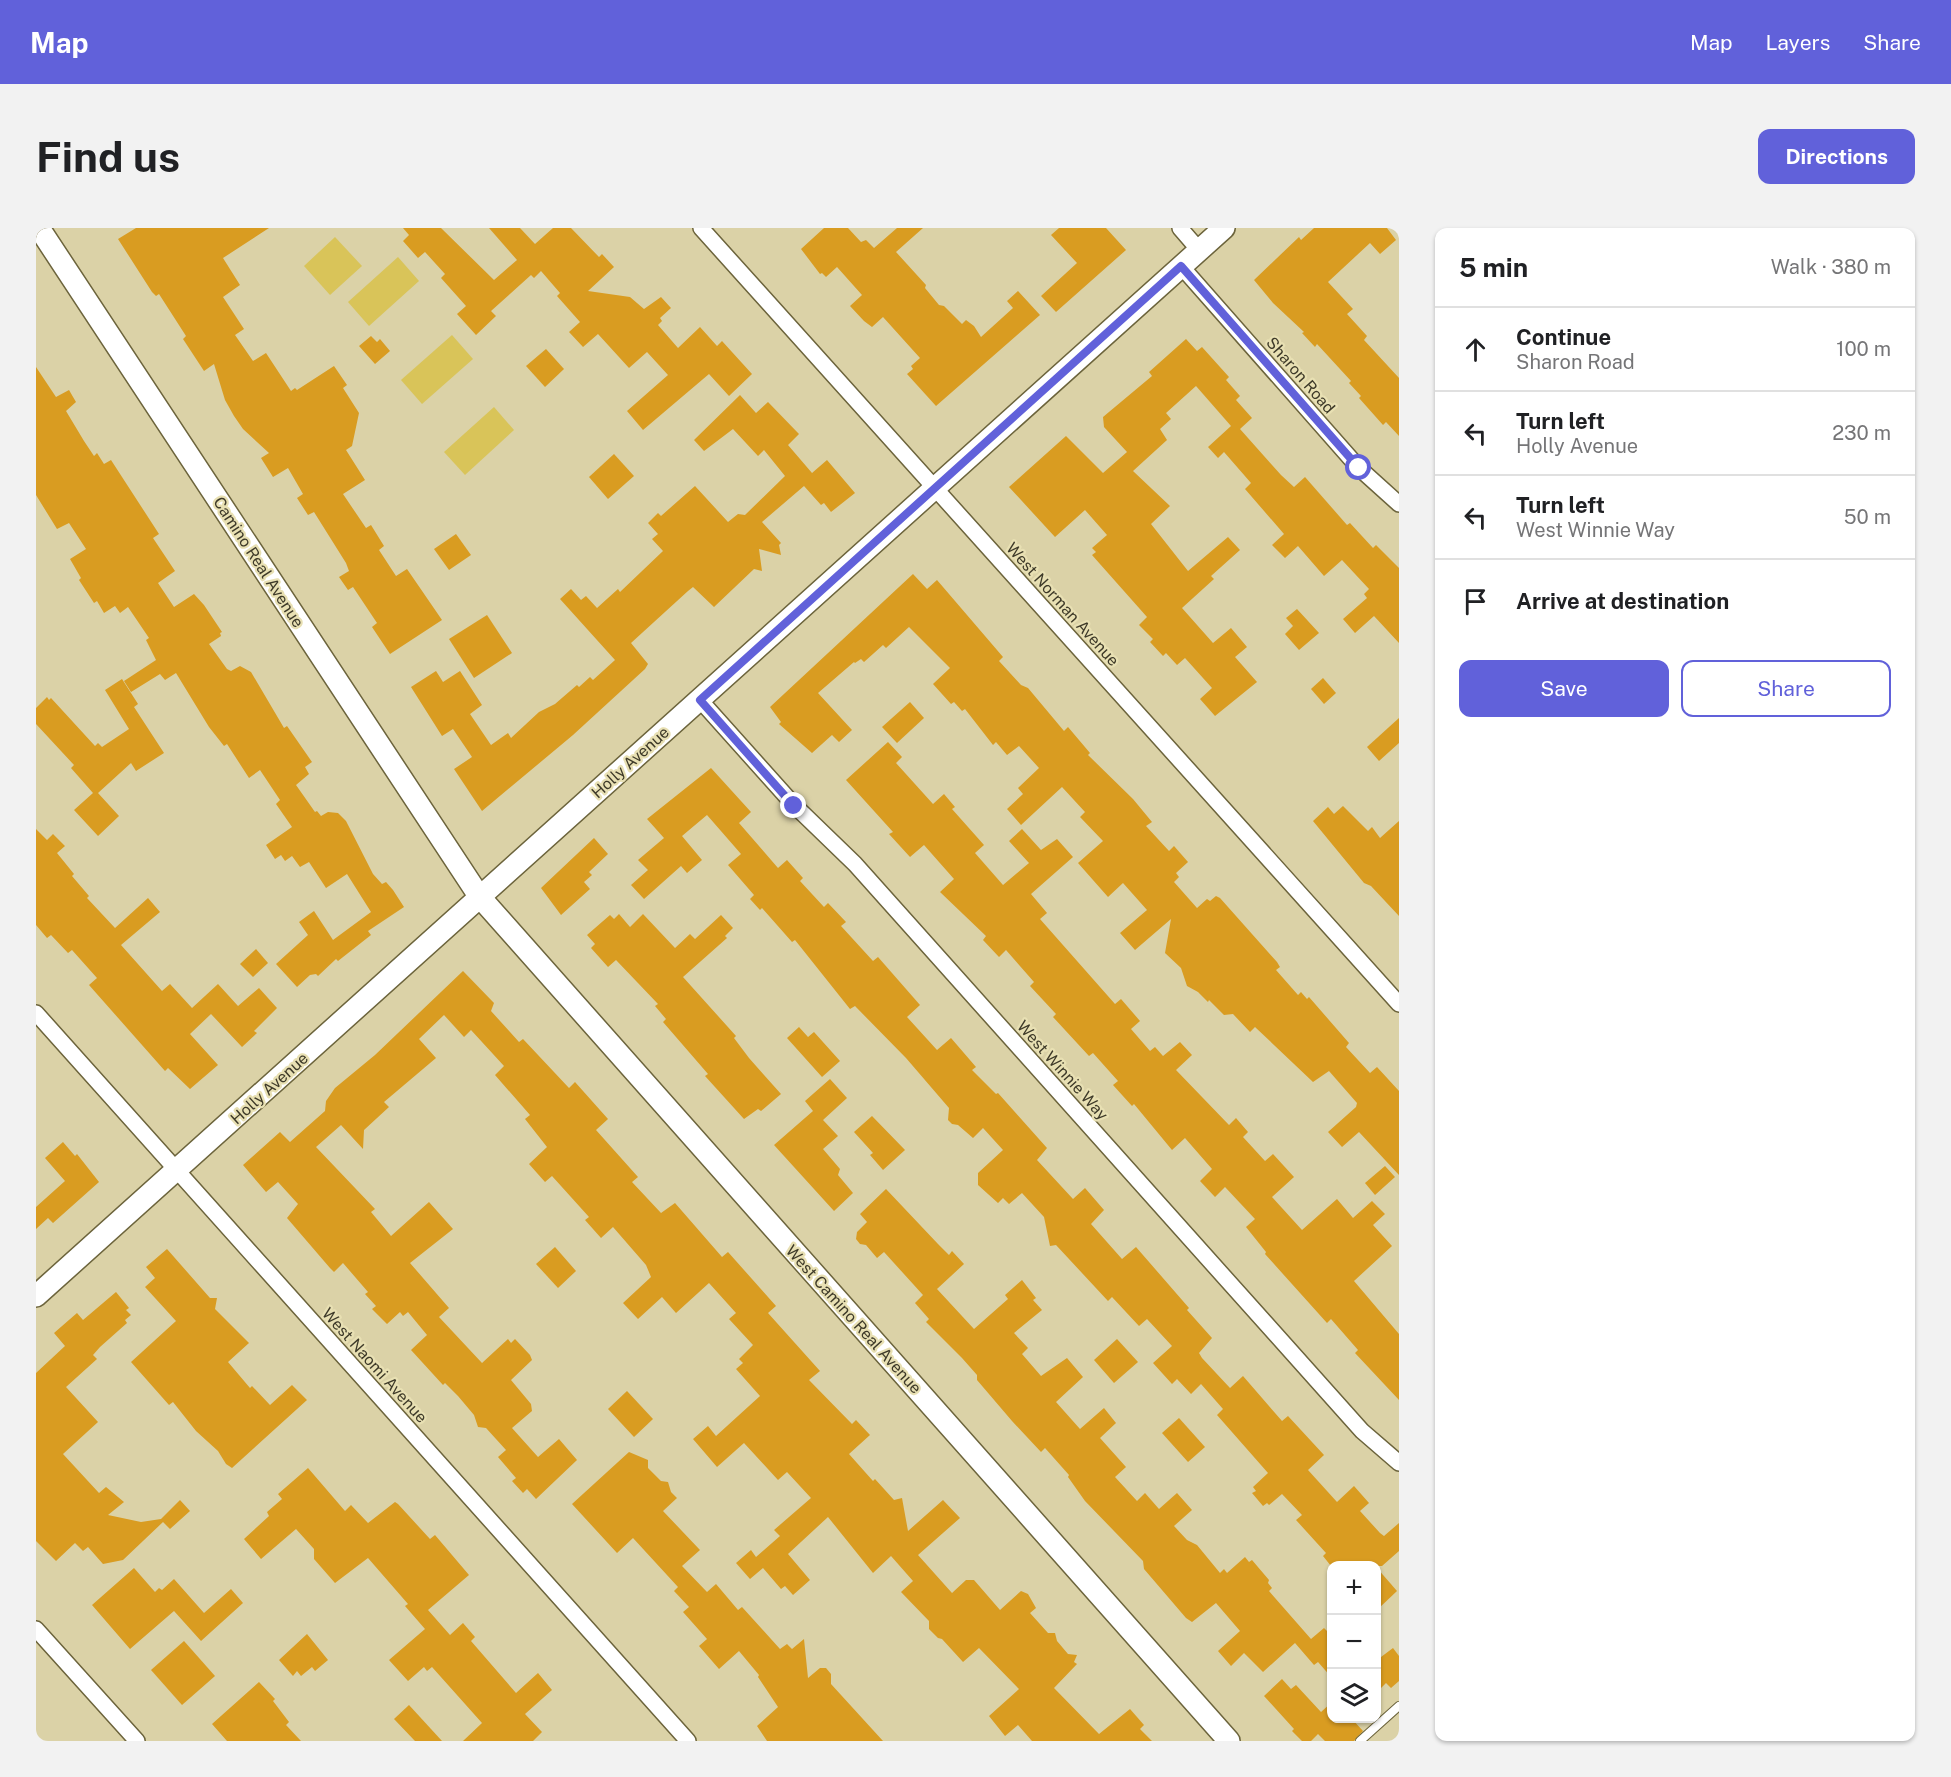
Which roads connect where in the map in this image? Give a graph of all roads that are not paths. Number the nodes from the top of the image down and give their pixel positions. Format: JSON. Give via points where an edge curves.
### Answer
{"nodes":[{"id":1,"x":39,"y":228,"type":"edge"},
{"id":2,"x":700,"y":228,"type":"edge"},
{"id":3,"x":1180,"y":228,"type":"edge"},
{"id":4,"x":1224,"y":228,"type":"edge"},
{"id":5,"x":1199,"y":250,"type":"junction"},
{"id":6,"x":1181,"y":266,"type":"junction"},
{"id":7,"x":934,"y":489,"type":"junction"},
{"id":8,"x":1399,"y":504,"type":"edge"},
{"id":9,"x":700,"y":700,"type":"junction"},
{"id":10,"x":479,"y":896,"type":"junction"},
{"id":11,"x":1399,"y":1004,"type":"edge"},
{"id":12,"x":36,"y":1013,"type":"edge"},
{"id":13,"x":177,"y":1172,"type":"junction"},
{"id":14,"x":36,"y":1296,"type":"edge"},
{"id":15,"x":1399,"y":1463,"type":"edge"},
{"id":16,"x":36,"y":1629,"type":"edge"},
{"id":17,"x":1399,"y":1706,"type":"edge"},
{"id":18,"x":137,"y":1741,"type":"edge"},
{"id":19,"x":688,"y":1741,"type":"edge"},
{"id":20,"x":1229,"y":1741,"type":"edge"},
{"id":21,"x":1360,"y":1741,"type":"edge"}],
"edges":[{"from":1,"to":10,"type":"street","name":"Camino Real Avenue"},
{"from":2,"to":7,"type":"street","name":"West Norman Avenue"},
{"from":3,"to":5,"type":"street"},
{"from":4,"to":5,"type":"street","name":"Holly Avenue"},
{"from":5,"to":6,"type":"street","name":"Holly Avenue"},
{"from":6,"to":7,"type":"street","name":"Holly Avenue"},
{"from":6,"to":8,"type":"street","name":"Sharon Road","via":[[1359,468]]},
{"from":7,"to":9,"type":"street","name":"Holly Avenue"},
{"from":7,"to":11,"type":"street","name":"West Norman Avenue"},
{"from":9,"to":10,"type":"street","name":"Holly Avenue"},
{"from":9,"to":15,"type":"street","name":"West Winnie Way","via":[[794,806],[855,864],[1362,1431]]},
{"from":10,"to":13,"type":"street","name":"Holly Avenue"},
{"from":10,"to":20,"type":"street","name":"West Camino Real Avenue"},
{"from":12,"to":13,"type":"street","name":"West Naomi Avenue"},
{"from":13,"to":14,"type":"street","name":"Holly Avenue"},
{"from":13,"to":19,"type":"street","name":"West Naomi Avenue"},
{"from":16,"to":18,"type":"street"},
{"from":17,"to":21,"type":"lane"}]}
